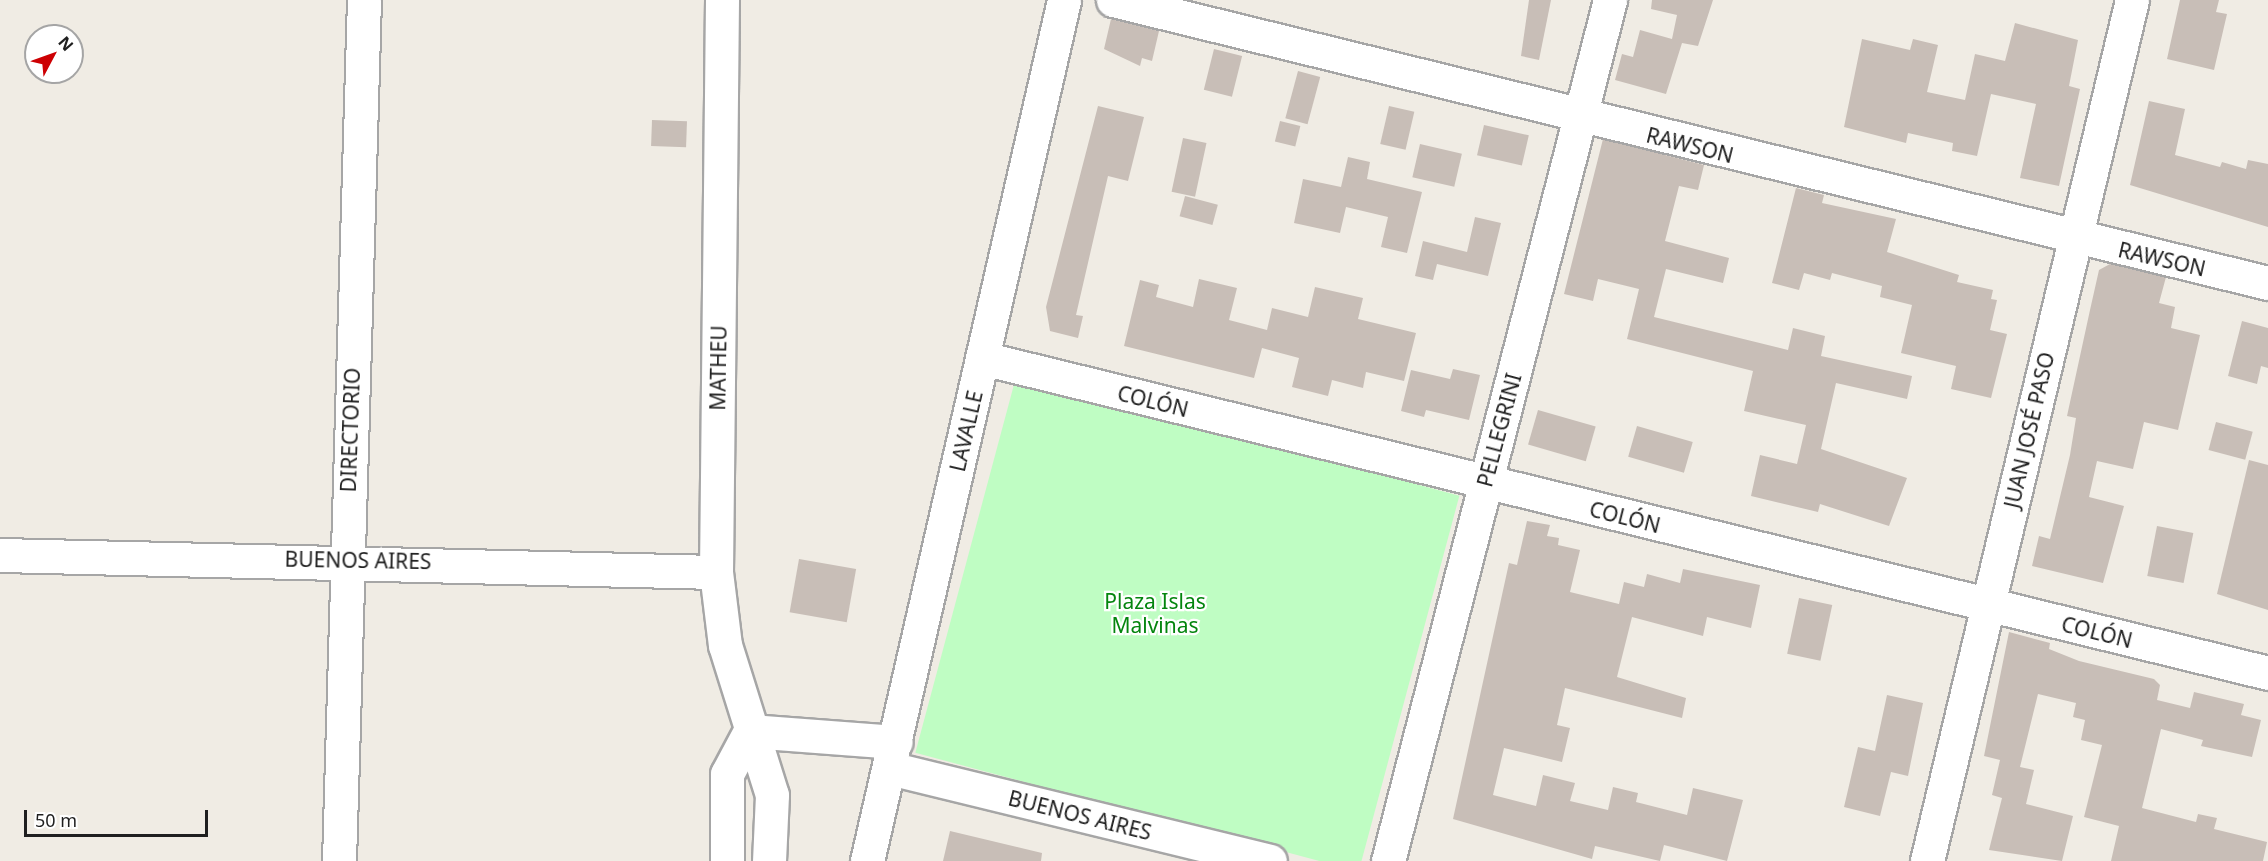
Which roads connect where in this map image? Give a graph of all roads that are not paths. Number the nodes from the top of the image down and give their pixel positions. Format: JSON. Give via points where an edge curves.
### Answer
{"nodes":[{"id":1,"x":364,"y":0,"type":"edge"},
{"id":2,"x":722,"y":0,"type":"edge"},
{"id":3,"x":1064,"y":0,"type":"edge"},
{"id":4,"x":1113,"y":0,"type":"edge"},
{"id":5,"x":1610,"y":0,"type":"edge"},
{"id":6,"x":2132,"y":0,"type":"edge"},
{"id":7,"x":1581,"y":118,"type":"junction"},
{"id":8,"x":2073,"y":238,"type":"junction"},
{"id":9,"x":2268,"y":284,"type":"edge"},
{"id":10,"x":982,"y":358,"type":"junction"},
{"id":11,"x":1485,"y":484,"type":"junction"},
{"id":12,"x":0,"y":555,"type":"edge"},
{"id":13,"x":346,"y":559,"type":"junction"},
{"id":14,"x":716,"y":572,"type":"junction"},
{"id":15,"x":1988,"y":605,"type":"junction"},
{"id":16,"x":2268,"y":673,"type":"edge"},
{"id":17,"x":750,"y":731,"type":"junction"},
{"id":18,"x":893,"y":755,"type":"junction"},
{"id":19,"x":339,"y":861,"type":"edge"},
{"id":20,"x":727,"y":861,"type":"edge"},
{"id":21,"x":769,"y":861,"type":"edge"},
{"id":22,"x":867,"y":861,"type":"edge"},
{"id":23,"x":1270,"y":861,"type":"edge"},
{"id":24,"x":1388,"y":861,"type":"edge"},
{"id":25,"x":1927,"y":861,"type":"edge"}],
"edges":[{"from":1,"to":13,"type":"street","name":"DIRECTORIO"},
{"from":2,"to":14,"type":"street","name":"MATHEU"},
{"from":3,"to":10,"type":"street","name":"LAVALLE"},
{"from":4,"to":7,"type":"street","name":"RAWSON"},
{"from":5,"to":7,"type":"street","name":"PELLEGRINI"},
{"from":6,"to":8,"type":"street","name":"JUAN JOSÉ PASO"},
{"from":7,"to":8,"type":"street","name":"RAWSON"},
{"from":7,"to":11,"type":"street","name":"PELLEGRINI"},
{"from":8,"to":9,"type":"street","name":"RAWSON"},
{"from":8,"to":15,"type":"street","name":"JUAN JOSÉ PASO"},
{"from":10,"to":11,"type":"street","name":"COLÓN"},
{"from":10,"to":18,"type":"street","name":"LAVALLE"},
{"from":11,"to":15,"type":"street","name":"COLÓN"},
{"from":11,"to":24,"type":"street","name":"PELLEGRINI"},
{"from":12,"to":13,"type":"street","name":"BUENOS AIRES"},
{"from":13,"to":14,"type":"street","name":"BUENOS AIRES"},
{"from":13,"to":19,"type":"street","name":"DIRECTORIO"},
{"from":14,"to":17,"type":"street","name":"MATHEU","via":[[725,645]]},
{"from":15,"to":16,"type":"street","name":"COLÓN"},
{"from":15,"to":25,"type":"street","name":"JUAN JOSÉ PASO"},
{"from":17,"to":18,"type":"street","name":"BUENOS AIRES"},
{"from":17,"to":20,"type":"street","via":[[728,774]]},
{"from":17,"to":21,"type":"street","name":"MATHEU","via":[[772,795]]},
{"from":18,"to":22,"type":"street","name":"LAVALLE"},
{"from":18,"to":23,"type":"street","name":"BUENOS AIRES"}]}
